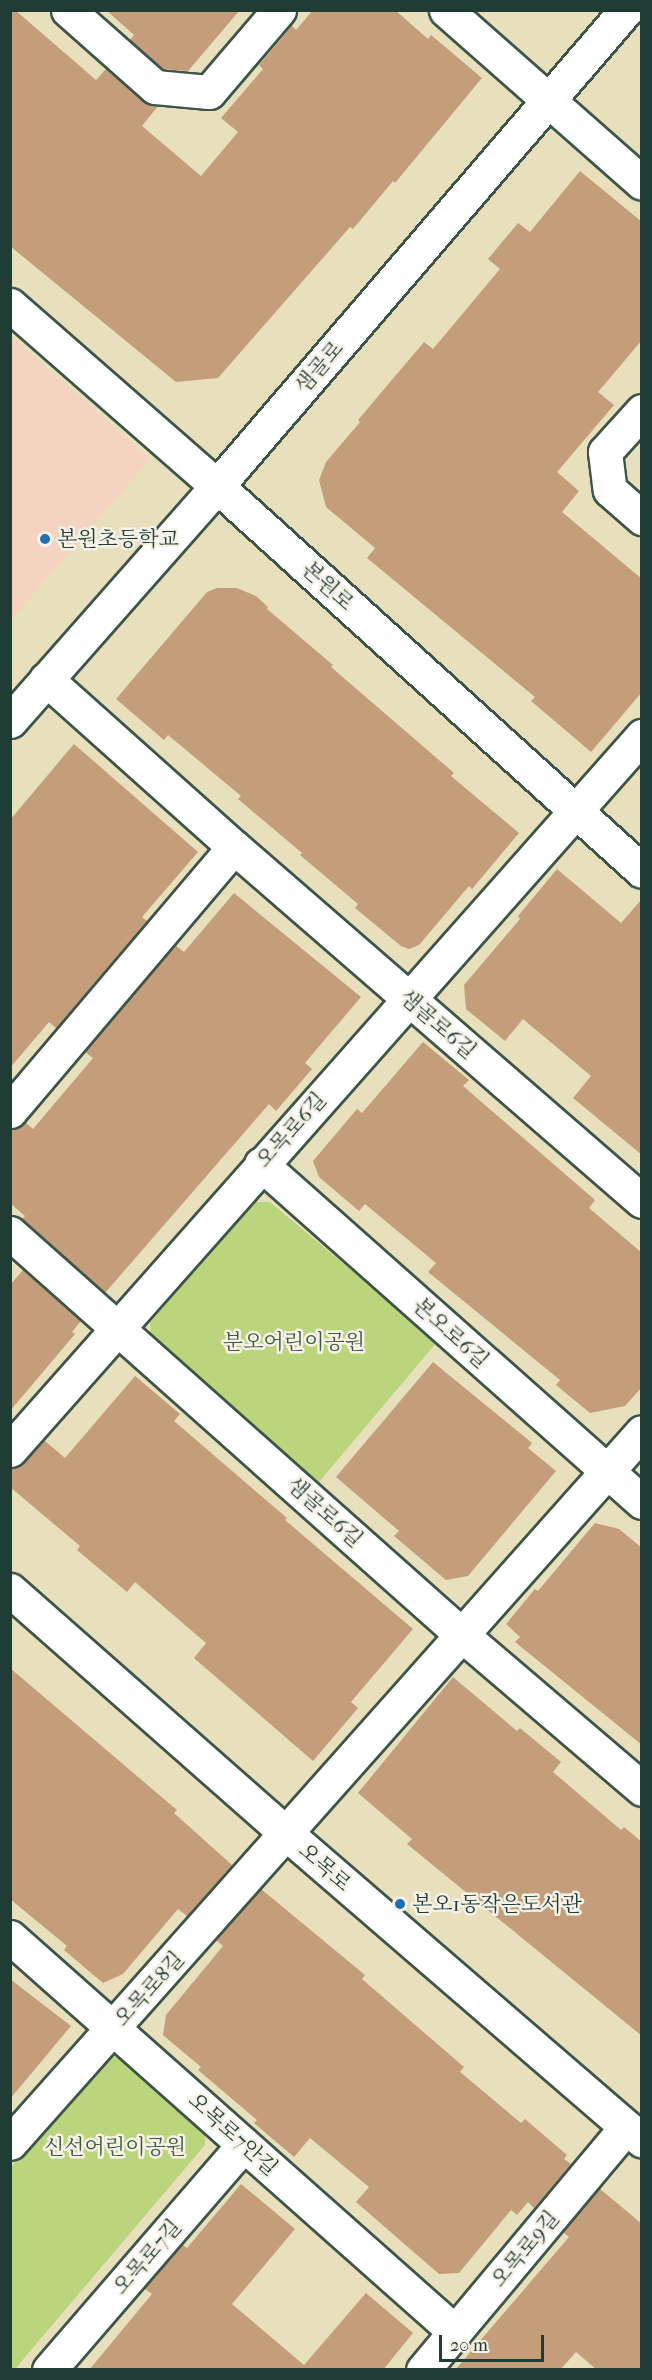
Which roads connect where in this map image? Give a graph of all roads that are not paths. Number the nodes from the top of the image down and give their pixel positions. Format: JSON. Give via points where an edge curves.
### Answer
{"nodes":[{"id":1,"x":68,"y":10,"type":"edge"},
{"id":2,"x":279,"y":10,"type":"edge"},
{"id":3,"x":446,"y":10,"type":"edge"},
{"id":4,"x":626,"y":10,"type":"edge"},
{"id":5,"x":547,"y":101,"type":"junction"},
{"id":6,"x":642,"y":183,"type":"edge"},
{"id":7,"x":10,"y":305,"type":"edge"},
{"id":8,"x":642,"y":411,"type":"edge"},
{"id":9,"x":217,"y":486,"type":"junction"},
{"id":10,"x":642,"y":518,"type":"edge"},
{"id":11,"x":46,"y":679,"type":"junction"},
{"id":12,"x":10,"y":721,"type":"edge"},
{"id":13,"x":642,"y":736,"type":"edge"},
{"id":14,"x":575,"y":812,"type":"junction"},
{"id":15,"x":234,"y":847,"type":"junction"},
{"id":16,"x":642,"y":871,"type":"edge"},
{"id":17,"x":409,"y":998,"type":"junction"},
{"id":18,"x":10,"y":1111,"type":"edge"},
{"id":19,"x":261,"y":1164,"type":"junction"},
{"id":20,"x":642,"y":1201,"type":"edge"},
{"id":21,"x":10,"y":1233,"type":"edge"},
{"id":22,"x":117,"y":1327,"type":"junction"},
{"id":23,"x":642,"y":1432,"type":"edge"},
{"id":24,"x":10,"y":1449,"type":"edge"},
{"id":25,"x":607,"y":1471,"type":"junction"},
{"id":26,"x":642,"y":1502,"type":"edge"},
{"id":27,"x":10,"y":1590,"type":"edge"},
{"id":28,"x":462,"y":1635,"type":"junction"},
{"id":29,"x":642,"y":1789,"type":"edge"},
{"id":30,"x":287,"y":1834,"type":"junction"},
{"id":31,"x":10,"y":1937,"type":"edge"},
{"id":32,"x":114,"y":2028,"type":"junction"},
{"id":33,"x":634,"y":2133,"type":"edge"},
{"id":34,"x":10,"y":2144,"type":"edge"},
{"id":35,"x":244,"y":2144,"type":"junction"},
{"id":36,"x":455,"y":2332,"type":"junction"},
{"id":37,"x":49,"y":2370,"type":"edge"},
{"id":38,"x":423,"y":2370,"type":"edge"}],
"edges":[{"from":1,"to":2,"type":"street","via":[[155,87],[209,92]]},
{"from":3,"to":5,"type":"street"},
{"from":4,"to":5,"type":"street","name":"샘골로"},
{"from":5,"to":6,"type":"street"},
{"from":5,"to":9,"type":"street","name":"샘골로"},
{"from":7,"to":9,"type":"street","name":"본원로"},
{"from":8,"to":10,"type":"street","via":[[605,452],[610,490]]},
{"from":9,"to":11,"type":"street","name":"샘골로"},
{"from":9,"to":14,"type":"street","name":"본원로"},
{"from":11,"to":12,"type":"street","name":"샘골로"},
{"from":11,"to":15,"type":"street","name":"샘골로6길"},
{"from":13,"to":14,"type":"street","name":"오목로6길"},
{"from":14,"to":16,"type":"street","name":"본원로"},
{"from":14,"to":17,"type":"street","name":"오목로6길"},
{"from":15,"to":17,"type":"street","name":"샘골로6길"},
{"from":15,"to":18,"type":"street"},
{"from":17,"to":19,"type":"street","name":"오목로6길"},
{"from":17,"to":20,"type":"street","name":"샘골로6길"},
{"from":19,"to":22,"type":"street","name":"오목로6길"},
{"from":19,"to":25,"type":"street","name":"본오로6길"},
{"from":21,"to":22,"type":"street","name":"샘골로6길"},
{"from":22,"to":24,"type":"street","name":"오목로6길"},
{"from":22,"to":28,"type":"street","name":"샘골로6길"},
{"from":23,"to":25,"type":"street","name":"오목로8길"},
{"from":25,"to":26,"type":"street","name":"본오로6길"},
{"from":25,"to":28,"type":"street","name":"오목로8길"},
{"from":27,"to":30,"type":"street","name":"오목로"},
{"from":28,"to":29,"type":"street","name":"샘골로6길"},
{"from":28,"to":30,"type":"street","name":"오목로8길"},
{"from":30,"to":32,"type":"street","name":"오목로8길"},
{"from":30,"to":33,"type":"street","name":"오목로"},
{"from":31,"to":32,"type":"street","name":"오목로7안길"},
{"from":32,"to":34,"type":"street","name":"오목로8길"},
{"from":32,"to":35,"type":"street","name":"오목로7안길"},
{"from":33,"to":36,"type":"street","name":"오목로9길"},
{"from":35,"to":36,"type":"street","name":"오목로7안길"},
{"from":35,"to":37,"type":"street","name":"오목로7길"},
{"from":36,"to":38,"type":"street","name":"오목로9길"}]}
